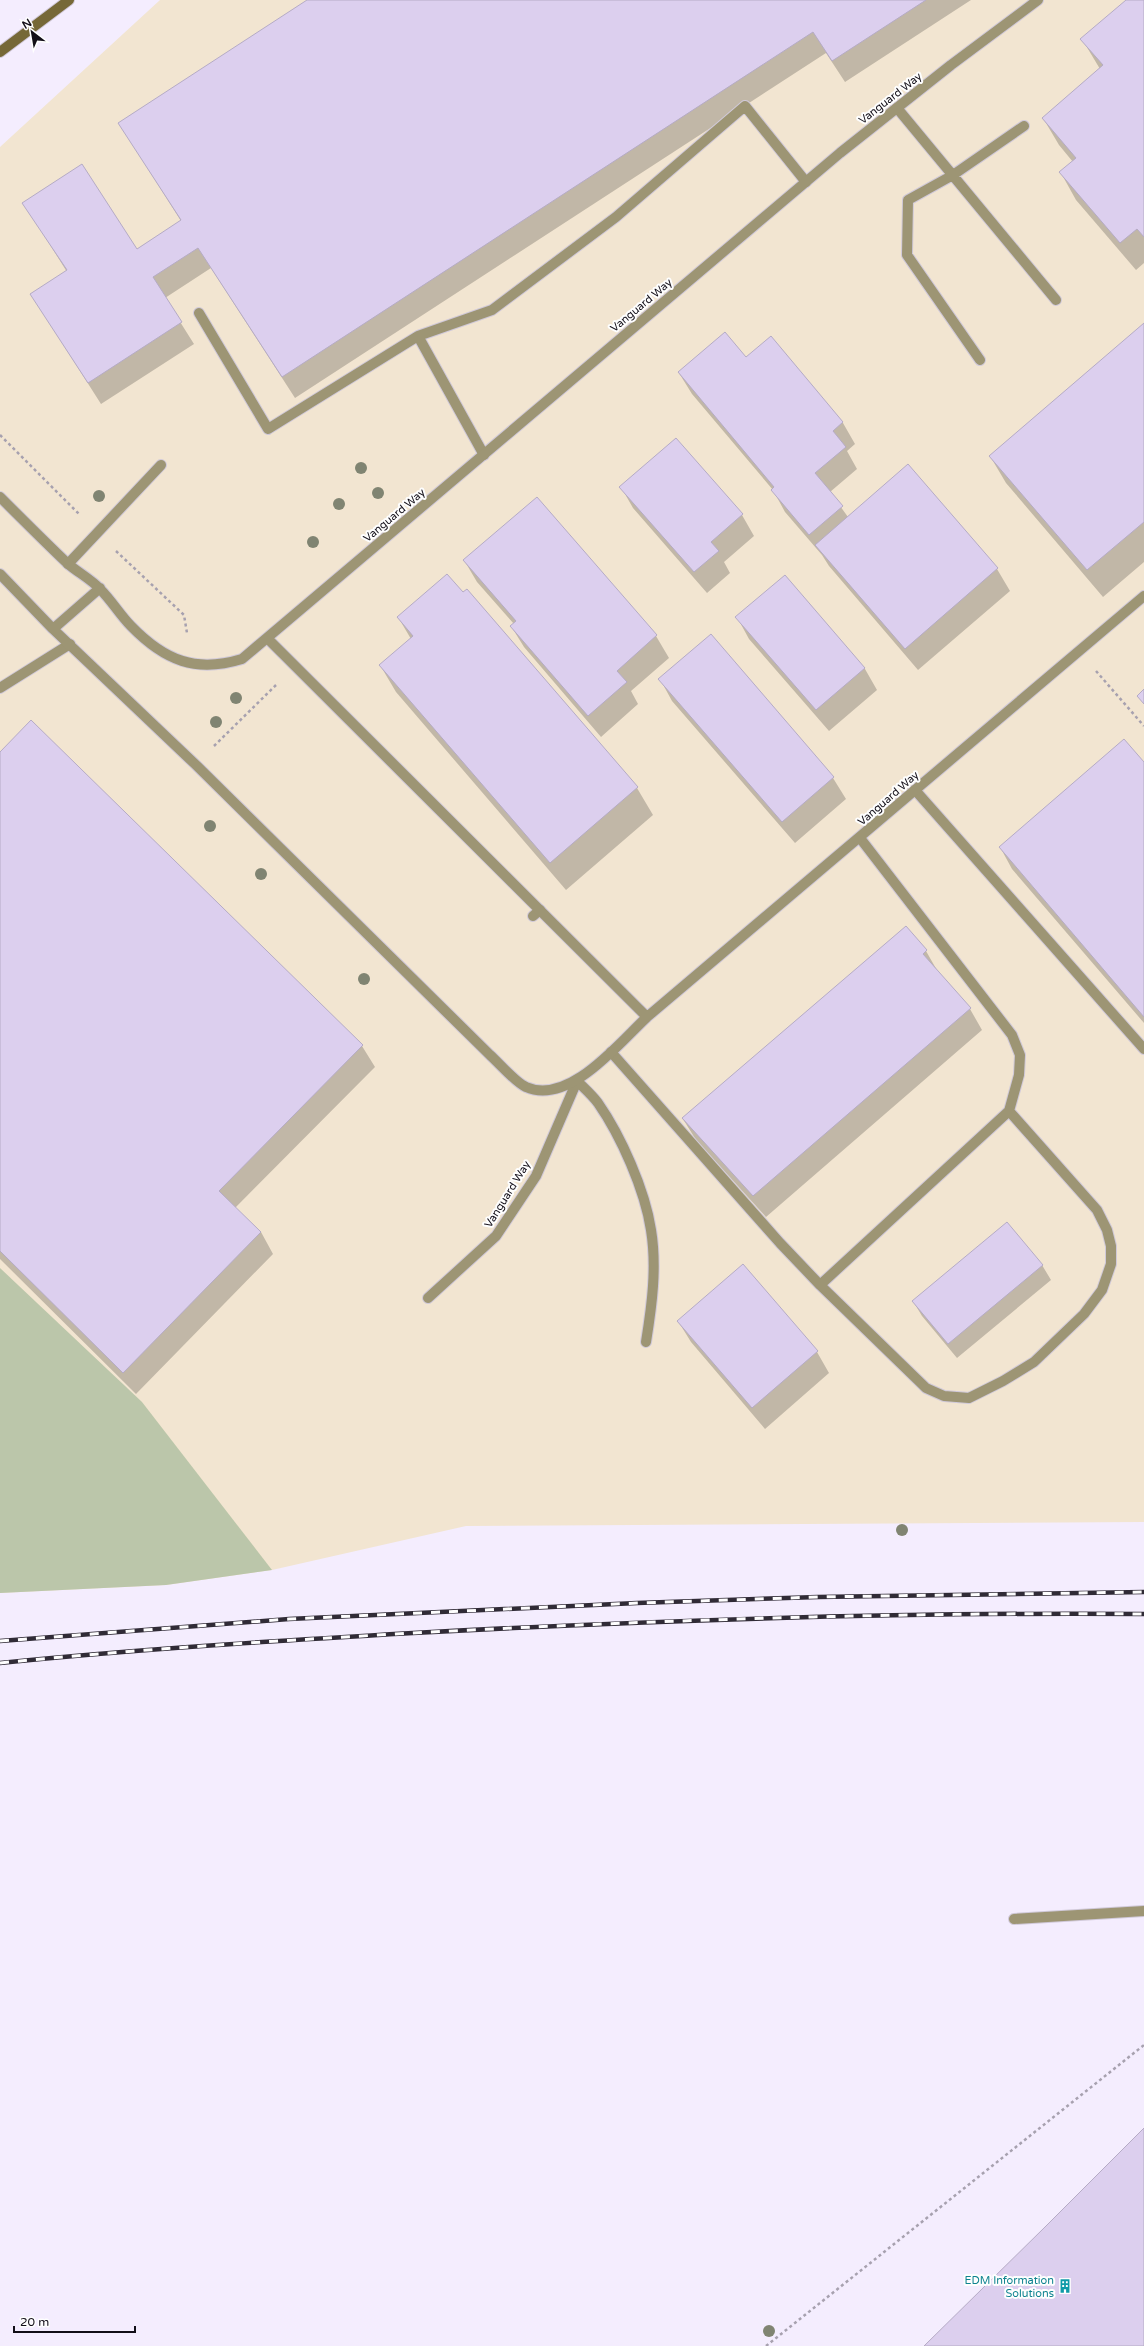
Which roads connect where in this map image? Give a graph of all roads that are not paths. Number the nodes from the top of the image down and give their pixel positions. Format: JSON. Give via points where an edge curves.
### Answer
{"nodes":[{"id":1,"x":69,"y":0,"type":"edge"},
{"id":2,"x":1038,"y":0,"type":"edge"},
{"id":3,"x":0,"y":52,"type":"edge"},
{"id":4,"x":897,"y":108,"type":"junction"},
{"id":5,"x":1024,"y":126,"type":"dead end"},
{"id":6,"x":953,"y":175,"type":"junction"},
{"id":7,"x":806,"y":182,"type":"junction"},
{"id":8,"x":1056,"y":300,"type":"dead end"},
{"id":9,"x":199,"y":313,"type":"dead end"},
{"id":10,"x":418,"y":336,"type":"junction"},
{"id":11,"x":980,"y":360,"type":"dead end"},
{"id":12,"x":484,"y":455,"type":"junction"},
{"id":13,"x":160,"y":465,"type":"dead end"},
{"id":14,"x":0,"y":497,"type":"edge"},
{"id":15,"x":68,"y":564,"type":"junction"},
{"id":16,"x":0,"y":574,"type":"edge"},
{"id":17,"x":100,"y":588,"type":"junction"},
{"id":18,"x":1144,"y":596,"type":"edge"},
{"id":19,"x":53,"y":629,"type":"junction"},
{"id":20,"x":268,"y":639,"type":"junction"},
{"id":21,"x":70,"y":644,"type":"junction"},
{"id":22,"x":0,"y":688,"type":"edge"},
{"id":23,"x":915,"y":790,"type":"junction"},
{"id":24,"x":860,"y":838,"type":"junction"},
{"id":25,"x":647,"y":1017,"type":"junction"},
{"id":26,"x":1144,"y":1050,"type":"edge"},
{"id":27,"x":611,"y":1052,"type":"junction"},
{"id":28,"x":577,"y":1081,"type":"junction"},
{"id":29,"x":1008,"y":1110,"type":"junction"},
{"id":30,"x":820,"y":1285,"type":"junction"},
{"id":31,"x":428,"y":1298,"type":"dead end"},
{"id":32,"x":646,"y":1342,"type":"dead end"},
{"id":33,"x":1144,"y":1911,"type":"edge"},
{"id":34,"x":1014,"y":1919,"type":"dead end"}],
"edges":[{"from":1,"to":3,"type":"street"},
{"from":2,"to":4,"type":"street","name":"Vanguard Way"},
{"from":4,"to":6,"type":"street"},
{"from":4,"to":7,"type":"street","name":"Vanguard Way"},
{"from":5,"to":6,"type":"street"},
{"from":6,"to":8,"type":"street"},
{"from":6,"to":11,"type":"street","via":[[908,200],[907,255]]},
{"from":7,"to":10,"type":"street","via":[[745,106],[616,217],[492,310]]},
{"from":7,"to":12,"type":"street","name":"Vanguard Way"},
{"from":9,"to":10,"type":"street","via":[[268,429]]},
{"from":10,"to":12,"type":"street"},
{"from":12,"to":20,"type":"street","name":"Vanguard Way"},
{"from":13,"to":15,"type":"street"},
{"from":14,"to":15,"type":"street","name":"Vanguard Way"},
{"from":15,"to":17,"type":"street","name":"Vanguard Way"},
{"from":16,"to":19,"type":"street"},
{"from":17,"to":19,"type":"street"},
{"from":17,"to":20,"type":"street","name":"Vanguard Way","via":[[131,626],[152,645],[170,658],[193,665],[223,665],[242,659]]},
{"from":18,"to":23,"type":"street","name":"Vanguard Way"},
{"from":19,"to":21,"type":"street"},
{"from":20,"to":25,"type":"street","via":[[537,913]]},
{"from":21,"to":22,"type":"street"},
{"from":21,"to":28,"type":"street","via":[[526,1087],[549,1092]]},
{"from":23,"to":24,"type":"street","name":"Vanguard Way"},
{"from":23,"to":26,"type":"street"},
{"from":24,"to":25,"type":"street","name":"Vanguard Way"},
{"from":24,"to":29,"type":"street","via":[[1012,1035],[1020,1062],[1019,1075]]},
{"from":25,"to":27,"type":"street","name":"Vanguard Way"},
{"from":27,"to":28,"type":"street","name":"Vanguard Way"},
{"from":27,"to":30,"type":"street","via":[[774,1237]]},
{"from":28,"to":31,"type":"street","name":"Vanguard Way","via":[[536,1176],[496,1236]]},
{"from":28,"to":32,"type":"street","via":[[597,1102],[616,1134],[643,1198],[651,1229],[653,1260],[653,1298]]},
{"from":29,"to":30,"type":"street"},
{"from":29,"to":30,"type":"street","via":[[1097,1210],[1107,1230],[1111,1246],[1111,1264],[1102,1290],[1066,1334],[1034,1362],[1003,1382],[970,1398],[944,1396],[926,1388]]},
{"from":33,"to":34,"type":"street"}]}
